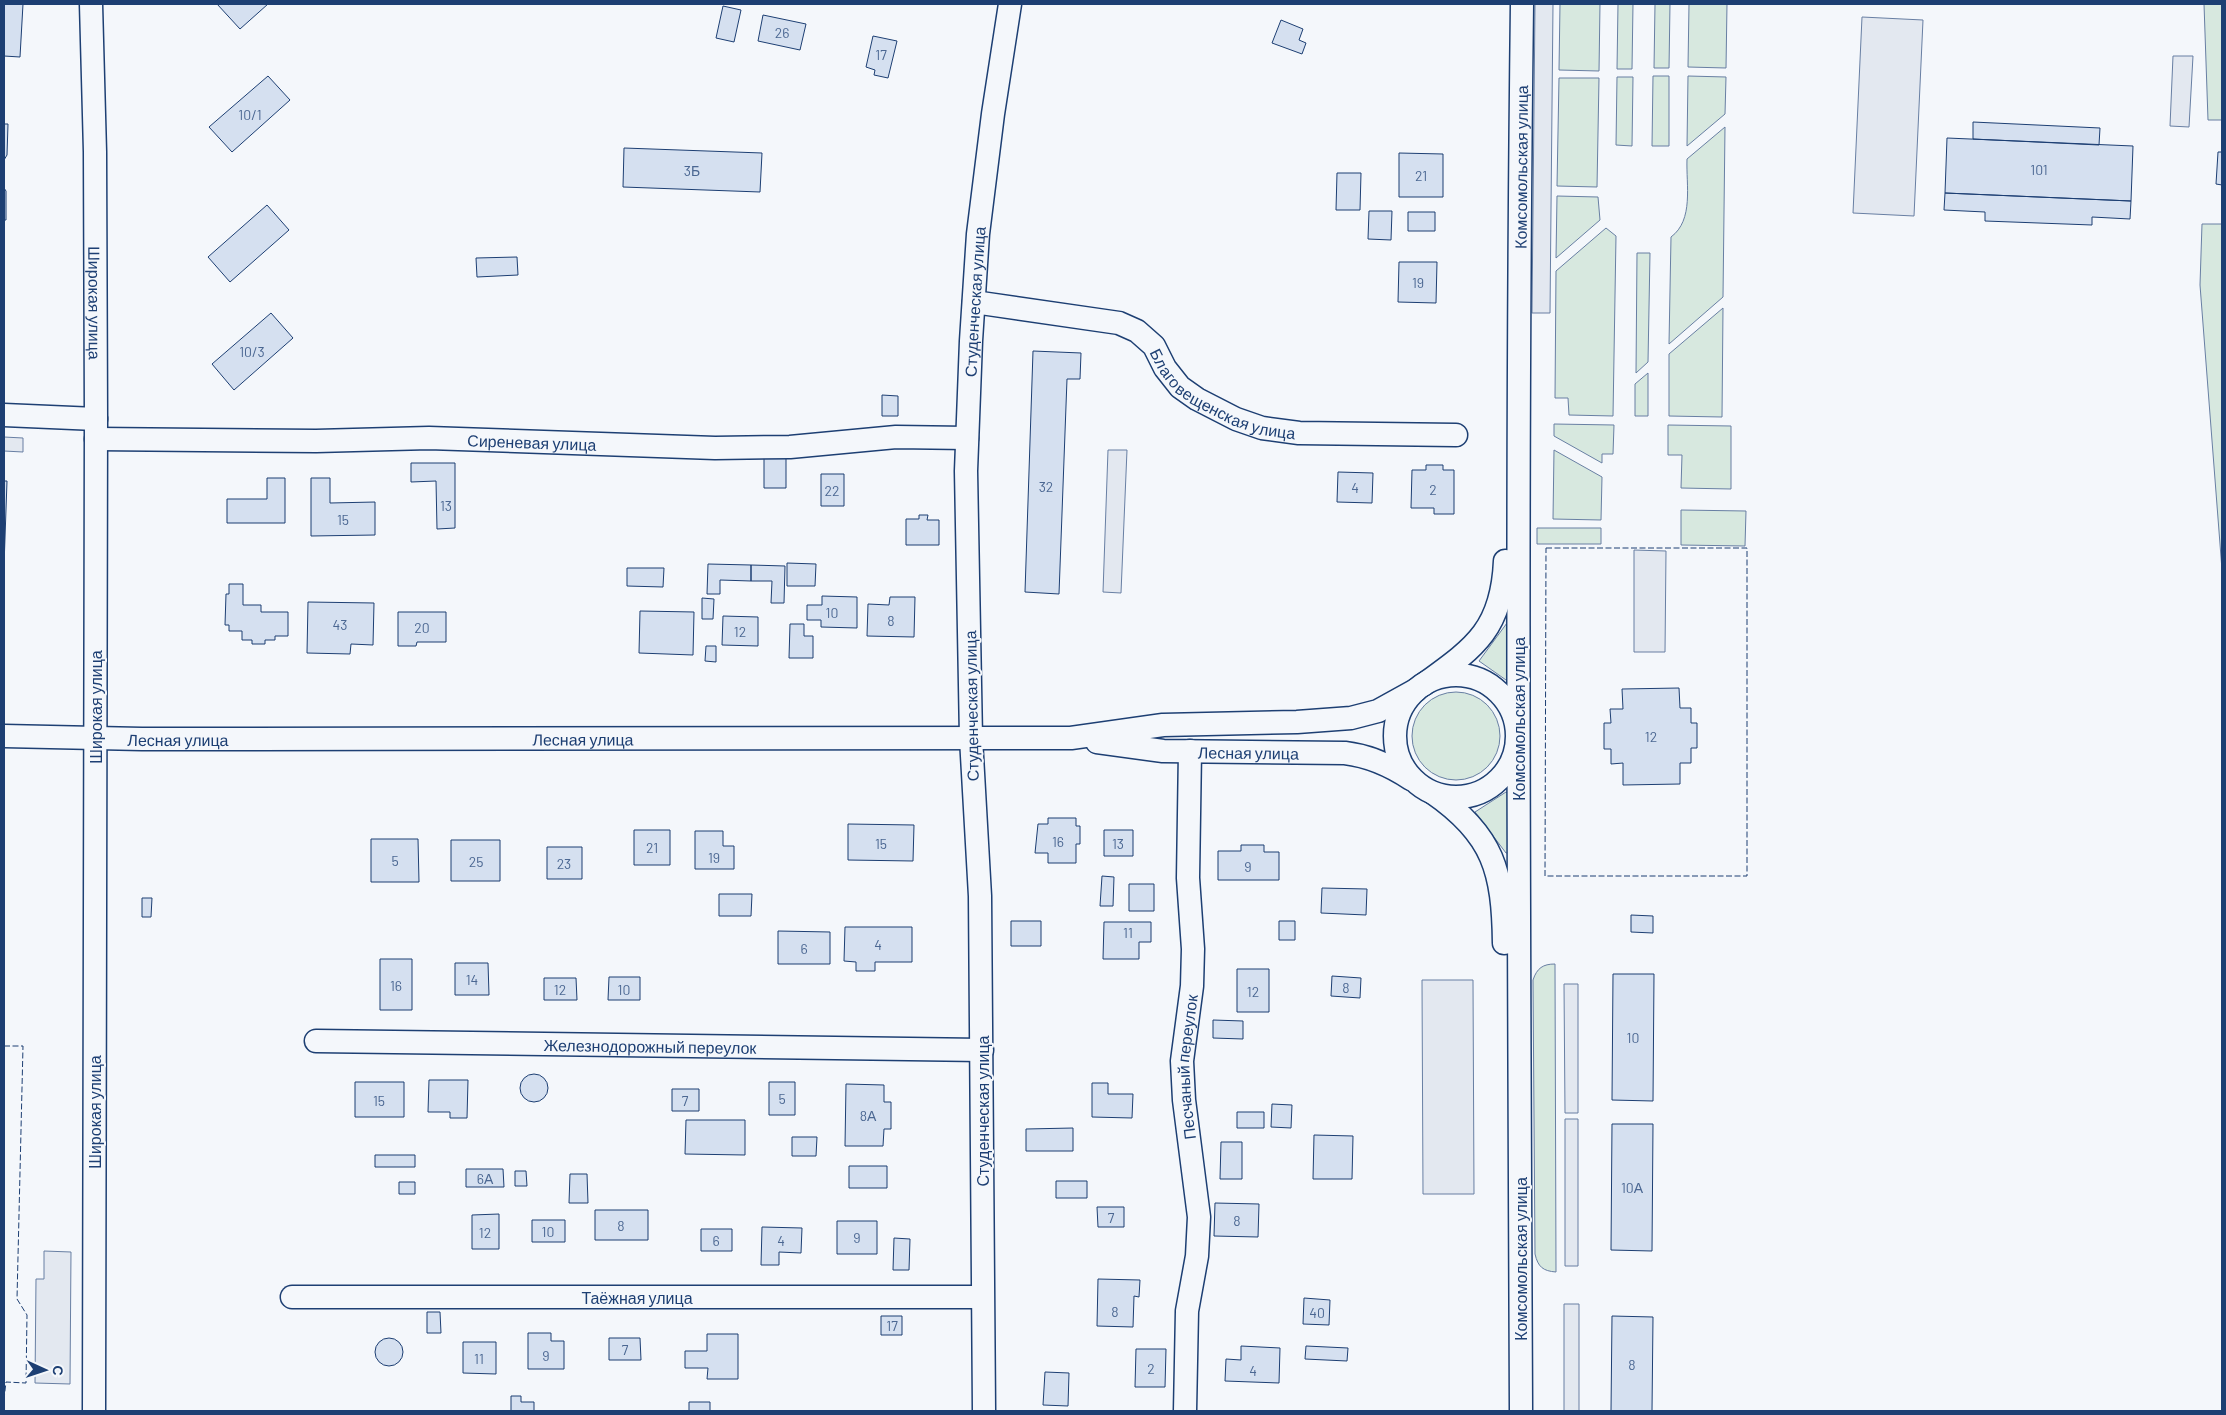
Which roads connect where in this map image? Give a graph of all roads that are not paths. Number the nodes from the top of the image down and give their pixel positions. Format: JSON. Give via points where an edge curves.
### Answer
{"nodes":[{"id":1,"x":91,"y":4,"type":"edge"},
{"id":2,"x":1010,"y":4,"type":"edge"},
{"id":3,"x":1522,"y":4,"type":"edge"},
{"id":4,"x":974,"y":302,"type":"junction"},
{"id":5,"x":1518,"y":331,"type":"junction"},
{"id":6,"x":4,"y":415,"type":"edge"},
{"id":7,"x":96,"y":429,"type":"junction"},
{"id":8,"x":1456,"y":435,"type":"dead end"},
{"id":9,"x":967,"y":438,"type":"junction"},
{"id":10,"x":1419,"y":687,"type":"junction"},
{"id":11,"x":1517,"y":734,"type":"junction"},
{"id":12,"x":4,"y":736,"type":"edge"},
{"id":13,"x":95,"y":738,"type":"junction"},
{"id":14,"x":971,"y":738,"type":"junction"},
{"id":15,"x":1071,"y":738,"type":"junction"},
{"id":16,"x":1190,"y":751,"type":"junction"},
{"id":17,"x":1422,"y":786,"type":"junction"},
{"id":18,"x":316,"y":1041,"type":"dead end"},
{"id":19,"x":982,"y":1050,"type":"junction"},
{"id":20,"x":1520,"y":1108,"type":"junction"},
{"id":21,"x":292,"y":1297,"type":"dead end"},
{"id":22,"x":982,"y":1297,"type":"junction"},
{"id":23,"x":94,"y":1411,"type":"edge"},
{"id":24,"x":984,"y":1411,"type":"edge"},
{"id":25,"x":1185,"y":1411,"type":"edge"},
{"id":26,"x":1521,"y":1411,"type":"edge"}],
"edges":[{"from":1,"to":7,"type":"street","name":"Широкая улица"},
{"from":2,"to":4,"type":"street","name":"Студенческая улица","via":[[978,234]]},
{"from":3,"to":5,"type":"street","name":"Комсомольская улица"},
{"from":4,"to":8,"type":"street","name":"Благовещенская улица","via":[[1119,323],[1154,346],[1180,388],[1236,419],[1262,428],[1298,433]]},
{"from":4,"to":9,"type":"street","name":"Студенческая улица"},
{"from":5,"to":10,"type":"street","name":"Комсомольская улица","via":[[1506,439],[1504,570],[1499,603],[1487,629],[1472,648]]},
{"from":5,"to":11,"type":"street","name":"Комсомольская улица"},
{"from":6,"to":7,"type":"street","name":"Сиреневая улица"},
{"from":7,"to":9,"type":"street","name":"Сиреневая улица","via":[[316,440],[429,438],[715,448],[790,447],[896,437]]},
{"from":7,"to":13,"type":"street","name":"Широкая улица"},
{"from":9,"to":14,"type":"street","name":"Студенческая улица"},
{"from":10,"to":11,"type":"street","via":[[1433,679],[1449,676],[1481,681],[1505,701]]},
{"from":10,"to":15,"type":"street","name":"Лесная улица","via":[[1378,711],[1351,718],[1317,722],[1163,725]]},
{"from":10,"to":17,"type":"street","via":[[1398,716],[1395,740],[1402,764]]},
{"from":11,"to":17,"type":"street","via":[[1506,770],[1485,789],[1458,796],[1438,794]]},
{"from":11,"to":20,"type":"street","name":"Комсомольская улица"},
{"from":12,"to":13,"type":"street","name":"Лесная улица"},
{"from":13,"to":14,"type":"street","name":"Лесная улица"},
{"from":13,"to":23,"type":"street","name":"Широкая улица"},
{"from":14,"to":15,"type":"street","name":"Лесная улица"},
{"from":14,"to":19,"type":"street","name":"Студенческая улица","via":[[980,896]]},
{"from":15,"to":16,"type":"street","name":"Лесная улица","via":[[1163,751]]},
{"from":16,"to":17,"type":"street","name":"Лесная улица","via":[[1356,754],[1385,763]]},
{"from":16,"to":25,"type":"street","name":"Песчаный переулок","via":[[1188,878],[1192,986],[1182,1061],[1199,1216],[1197,1256],[1187,1311]]},
{"from":17,"to":20,"type":"street","name":"Комсомольская улица","via":[[1466,820],[1485,844],[1497,870],[1503,919],[1505,1024]]},
{"from":18,"to":19,"type":"street","name":"Железнодорожный переулок"},
{"from":19,"to":22,"type":"street","name":"Студенческая улица"},
{"from":20,"to":26,"type":"street","name":"Комсомольская улица"},
{"from":21,"to":22,"type":"street","name":"Таёжная улица"},
{"from":22,"to":24,"type":"street","name":"Студенческая улица"}]}
